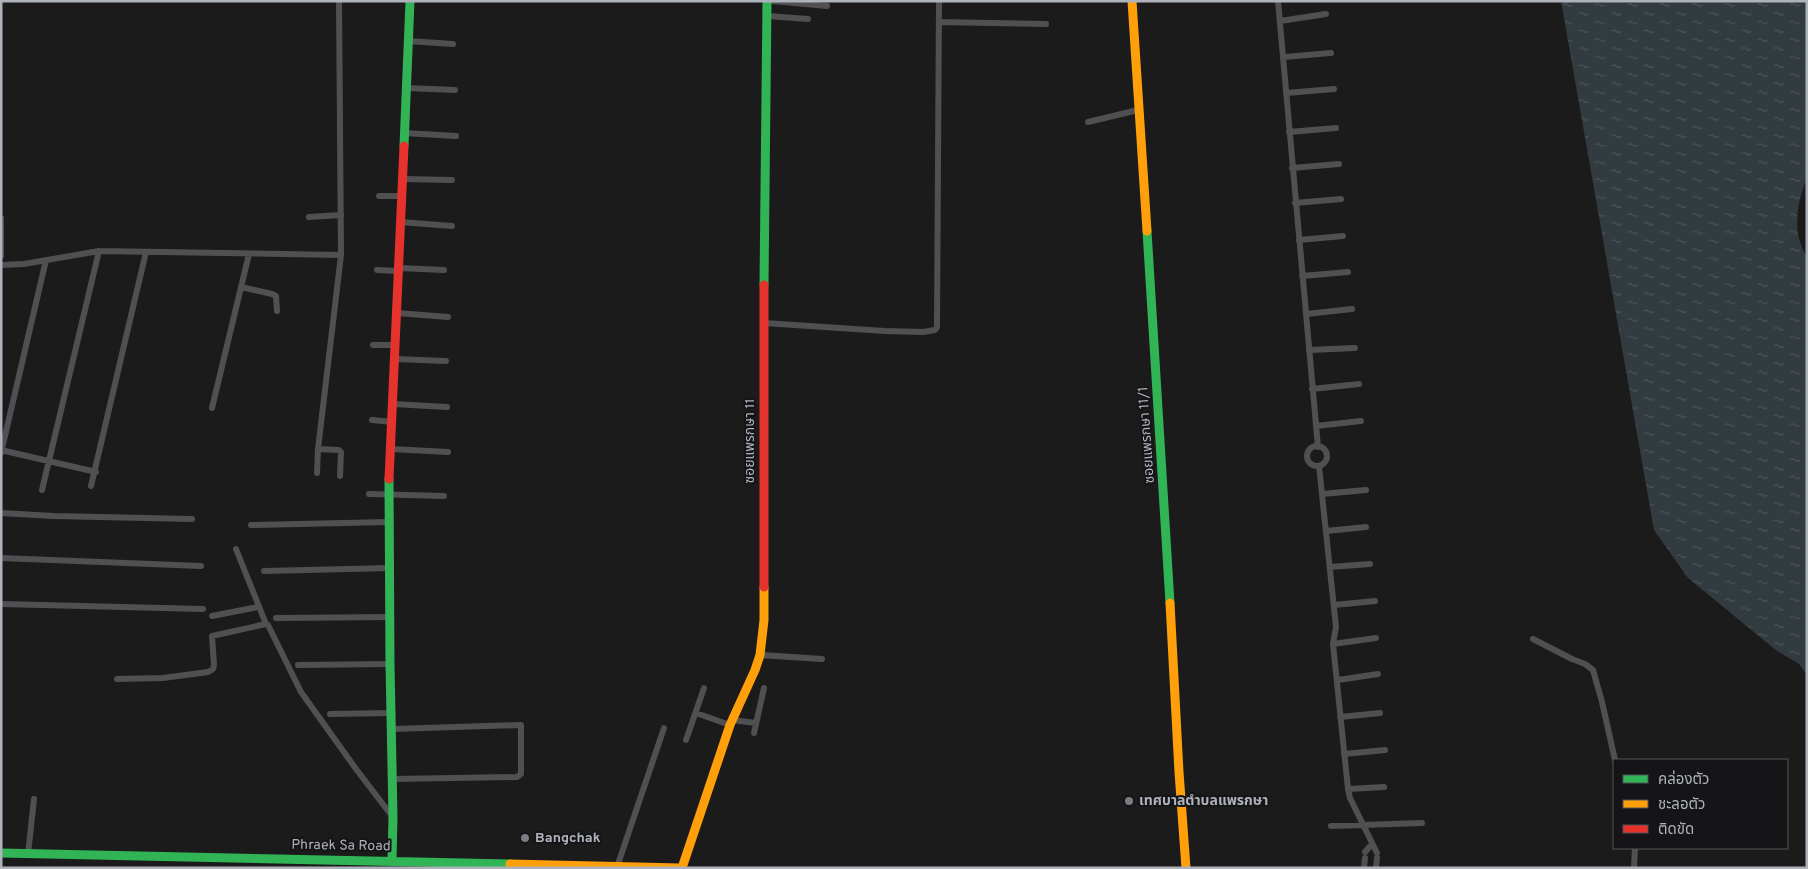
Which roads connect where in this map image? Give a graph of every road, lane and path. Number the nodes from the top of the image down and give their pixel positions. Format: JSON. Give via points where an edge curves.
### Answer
{"nodes":[{"id":1,"x":339,"y":1,"type":"edge"},
{"id":2,"x":410,"y":1,"type":"edge"},
{"id":3,"x":767,"y":1,"type":"edge"},
{"id":4,"x":772,"y":1,"type":"edge"},
{"id":5,"x":939,"y":1,"type":"edge"},
{"id":6,"x":1132,"y":1,"type":"edge"},
{"id":7,"x":1278,"y":1,"type":"edge"},
{"id":8,"x":827,"y":6,"type":"dead end"},
{"id":9,"x":1326,"y":14,"type":"dead end"},
{"id":10,"x":767,"y":16,"type":"junction"},
{"id":11,"x":808,"y":19,"type":"dead end"},
{"id":12,"x":1280,"y":21,"type":"junction"},
{"id":13,"x":939,"y":22,"type":"junction"},
{"id":14,"x":1046,"y":24,"type":"dead end"},
{"id":15,"x":408,"y":41,"type":"junction"},
{"id":16,"x":453,"y":44,"type":"dead end"},
{"id":17,"x":1331,"y":53,"type":"dead end"},
{"id":18,"x":1284,"y":57,"type":"junction"},
{"id":19,"x":406,"y":88,"type":"junction"},
{"id":20,"x":1334,"y":89,"type":"dead end"},
{"id":21,"x":455,"y":90,"type":"dead end"},
{"id":22,"x":1286,"y":93,"type":"junction"},
{"id":23,"x":1138,"y":110,"type":"junction"},
{"id":24,"x":1088,"y":122,"type":"dead end"},
{"id":25,"x":1336,"y":128,"type":"dead end"},
{"id":26,"x":1289,"y":132,"type":"junction"},
{"id":27,"x":404,"y":133,"type":"junction"},
{"id":28,"x":456,"y":136,"type":"dead end"},
{"id":29,"x":1339,"y":164,"type":"dead end"},
{"id":30,"x":1292,"y":168,"type":"junction"},
{"id":31,"x":402,"y":179,"type":"junction"},
{"id":32,"x":452,"y":180,"type":"dead end"},
{"id":33,"x":379,"y":196,"type":"dead end"},
{"id":34,"x":402,"y":196,"type":"junction"},
{"id":35,"x":1341,"y":199,"type":"dead end"},
{"id":36,"x":1295,"y":203,"type":"junction"},
{"id":37,"x":341,"y":215,"type":"junction"},
{"id":38,"x":309,"y":217,"type":"dead end"},
{"id":39,"x":1,"y":218,"type":"edge"},
{"id":40,"x":400,"y":222,"type":"junction"},
{"id":41,"x":452,"y":226,"type":"dead end"},
{"id":42,"x":1343,"y":236,"type":"dead end"},
{"id":43,"x":1299,"y":240,"type":"junction"},
{"id":44,"x":100,"y":251,"type":"junction"},
{"id":45,"x":146,"y":252,"type":"junction"},
{"id":46,"x":249,"y":254,"type":"junction"},
{"id":47,"x":341,"y":255,"type":"junction"},
{"id":48,"x":1,"y":256,"type":"edge"},
{"id":49,"x":46,"y":260,"type":"junction"},
{"id":50,"x":1,"y":264,"type":"edge"},
{"id":51,"x":398,"y":269,"type":"junction"},
{"id":52,"x":377,"y":270,"type":"dead end"},
{"id":53,"x":444,"y":270,"type":"dead end"},
{"id":54,"x":1348,"y":272,"type":"dead end"},
{"id":55,"x":1302,"y":276,"type":"junction"},
{"id":56,"x":241,"y":287,"type":"junction"},
{"id":57,"x":1352,"y":310,"type":"dead end"},
{"id":58,"x":277,"y":311,"type":"dead end"},
{"id":59,"x":397,"y":313,"type":"junction"},
{"id":60,"x":1306,"y":314,"type":"junction"},
{"id":61,"x":448,"y":317,"type":"dead end"},
{"id":62,"x":764,"y":323,"type":"junction"},
{"id":63,"x":373,"y":345,"type":"dead end"},
{"id":64,"x":395,"y":345,"type":"junction"},
{"id":65,"x":1355,"y":348,"type":"dead end"},
{"id":66,"x":1309,"y":350,"type":"junction"},
{"id":67,"x":395,"y":359,"type":"junction"},
{"id":68,"x":446,"y":361,"type":"dead end"},
{"id":69,"x":1358,"y":384,"type":"dead end"},
{"id":70,"x":1312,"y":389,"type":"junction"},
{"id":71,"x":393,"y":404,"type":"junction"},
{"id":72,"x":447,"y":407,"type":"dead end"},
{"id":73,"x":212,"y":408,"type":"dead end"},
{"id":74,"x":372,"y":420,"type":"dead end"},
{"id":75,"x":1362,"y":421,"type":"dead end"},
{"id":76,"x":392,"y":422,"type":"junction"},
{"id":77,"x":1316,"y":426,"type":"junction"},
{"id":78,"x":1318,"y":447,"type":"junction"},
{"id":79,"x":318,"y":449,"type":"junction"},
{"id":80,"x":391,"y":449,"type":"junction"},
{"id":81,"x":2,"y":451,"type":"edge"},
{"id":82,"x":448,"y":452,"type":"dead end"},
{"id":83,"x":48,"y":461,"type":"junction"},
{"id":84,"x":1318,"y":466,"type":"junction"},
{"id":85,"x":96,"y":472,"type":"junction"},
{"id":86,"x":317,"y":473,"type":"dead end"},
{"id":87,"x":340,"y":476,"type":"dead end"},
{"id":88,"x":92,"y":486,"type":"dead end"},
{"id":89,"x":42,"y":490,"type":"dead end"},
{"id":90,"x":1366,"y":490,"type":"dead end"},
{"id":91,"x":369,"y":494,"type":"dead end"},
{"id":92,"x":1322,"y":494,"type":"junction"},
{"id":93,"x":389,"y":495,"type":"junction"},
{"id":94,"x":444,"y":496,"type":"dead end"},
{"id":95,"x":1,"y":513,"type":"edge"},
{"id":96,"x":192,"y":519,"type":"dead end"},
{"id":97,"x":389,"y":522,"type":"junction"},
{"id":98,"x":251,"y":524,"type":"dead end"},
{"id":99,"x":1366,"y":527,"type":"dead end"},
{"id":100,"x":1326,"y":531,"type":"junction"},
{"id":101,"x":236,"y":549,"type":"dead end"},
{"id":102,"x":1,"y":558,"type":"edge"},
{"id":103,"x":1370,"y":564,"type":"dead end"},
{"id":104,"x":202,"y":566,"type":"dead end"},
{"id":105,"x":1330,"y":567,"type":"junction"},
{"id":106,"x":390,"y":568,"type":"junction"},
{"id":107,"x":264,"y":571,"type":"dead end"},
{"id":108,"x":1374,"y":601,"type":"dead end"},
{"id":109,"x":1,"y":604,"type":"edge"},
{"id":110,"x":1334,"y":605,"type":"junction"},
{"id":111,"x":258,"y":607,"type":"junction"},
{"id":112,"x":203,"y":609,"type":"dead end"},
{"id":113,"x":212,"y":616,"type":"dead end"},
{"id":114,"x":391,"y":617,"type":"junction"},
{"id":115,"x":276,"y":618,"type":"dead end"},
{"id":116,"x":266,"y":624,"type":"junction"},
{"id":117,"x":1376,"y":638,"type":"dead end"},
{"id":118,"x":1534,"y":640,"type":"dead end"},
{"id":119,"x":1333,"y":644,"type":"junction"},
{"id":120,"x":760,"y":655,"type":"junction"},
{"id":121,"x":822,"y":659,"type":"dead end"},
{"id":122,"x":390,"y":664,"type":"junction"},
{"id":123,"x":298,"y":665,"type":"dead end"},
{"id":124,"x":1378,"y":674,"type":"dead end"},
{"id":125,"x":117,"y":679,"type":"dead end"},
{"id":126,"x":1338,"y":680,"type":"junction"},
{"id":127,"x":704,"y":688,"type":"dead end"},
{"id":128,"x":764,"y":688,"type":"dead end"},
{"id":129,"x":391,"y":713,"type":"junction"},
{"id":130,"x":696,"y":713,"type":"junction"},
{"id":131,"x":1380,"y":713,"type":"dead end"},
{"id":132,"x":330,"y":714,"type":"dead end"},
{"id":133,"x":1340,"y":717,"type":"junction"},
{"id":134,"x":731,"y":722,"type":"junction"},
{"id":135,"x":756,"y":723,"type":"junction"},
{"id":136,"x":664,"y":728,"type":"dead end"},
{"id":137,"x":392,"y":729,"type":"junction"},
{"id":138,"x":754,"y":733,"type":"dead end"},
{"id":139,"x":686,"y":740,"type":"dead end"},
{"id":140,"x":1385,"y":750,"type":"dead end"},
{"id":141,"x":1344,"y":754,"type":"junction"},
{"id":142,"x":1615,"y":759,"type":"edge"},
{"id":143,"x":393,"y":779,"type":"junction"},
{"id":144,"x":1384,"y":787,"type":"dead end"},
{"id":145,"x":1348,"y":789,"type":"junction"},
{"id":146,"x":34,"y":799,"type":"dead end"},
{"id":147,"x":393,"y":817,"type":"junction"},
{"id":148,"x":1422,"y":823,"type":"dead end"},
{"id":149,"x":1331,"y":826,"type":"dead end"},
{"id":150,"x":1364,"y":826,"type":"junction"},
{"id":151,"x":1372,"y":844,"type":"junction"},
{"id":152,"x":1635,"y":849,"type":"edge"},
{"id":153,"x":1,"y":854,"type":"edge"},
{"id":154,"x":28,"y":854,"type":"junction"},
{"id":155,"x":392,"y":861,"type":"junction"},
{"id":156,"x":617,"y":867,"type":"edge"},
{"id":157,"x":681,"y":868,"type":"edge"},
{"id":158,"x":1186,"y":868,"type":"edge"},
{"id":159,"x":1364,"y":868,"type":"edge"},
{"id":160,"x":1376,"y":868,"type":"edge"},
{"id":161,"x":1634,"y":868,"type":"edge"}],
"edges":[{"from":1,"to":37,"type":"street"},
{"from":2,"to":15,"type":"street"},
{"from":3,"to":10,"type":"street","name":"ซอยแพรกษา 11"},
{"from":4,"to":8,"type":"street"},
{"from":5,"to":13,"type":"street"},
{"from":6,"to":23,"type":"street","name":"ซอยแพรกษา 11/1"},
{"from":7,"to":12,"type":"street"},
{"from":9,"to":12,"type":"street"},
{"from":10,"to":11,"type":"street"},
{"from":10,"to":62,"type":"street","name":"ซอยแพรกษา 11"},
{"from":12,"to":18,"type":"street"},
{"from":13,"to":14,"type":"street"},
{"from":13,"to":62,"type":"street","via":[[937,327],[923,332]]},
{"from":15,"to":16,"type":"street"},
{"from":15,"to":19,"type":"street"},
{"from":17,"to":18,"type":"street"},
{"from":18,"to":22,"type":"street"},
{"from":19,"to":21,"type":"street"},
{"from":19,"to":27,"type":"street"},
{"from":20,"to":22,"type":"street"},
{"from":22,"to":26,"type":"street"},
{"from":23,"to":24,"type":"street"},
{"from":23,"to":158,"type":"street","name":"ซอยแพรกษา 11/1","via":[[1146,191]]},
{"from":25,"to":26,"type":"street"},
{"from":26,"to":30,"type":"street"},
{"from":27,"to":28,"type":"street"},
{"from":27,"to":31,"type":"street"},
{"from":29,"to":30,"type":"street"},
{"from":30,"to":36,"type":"street"},
{"from":31,"to":32,"type":"street"},
{"from":31,"to":34,"type":"street"},
{"from":33,"to":34,"type":"street"},
{"from":34,"to":40,"type":"street"},
{"from":35,"to":36,"type":"street"},
{"from":36,"to":43,"type":"street"},
{"from":37,"to":38,"type":"street"},
{"from":37,"to":47,"type":"street"},
{"from":39,"to":48,"type":"street"},
{"from":40,"to":41,"type":"street"},
{"from":40,"to":51,"type":"street"},
{"from":42,"to":43,"type":"street"},
{"from":43,"to":55,"type":"street"},
{"from":44,"to":45,"type":"street"},
{"from":44,"to":49,"type":"street"},
{"from":44,"to":83,"type":"street"},
{"from":45,"to":46,"type":"street"},
{"from":45,"to":85,"type":"street"},
{"from":46,"to":47,"type":"street"},
{"from":46,"to":56,"type":"street"},
{"from":47,"to":79,"type":"street"},
{"from":49,"to":50,"type":"street"},
{"from":49,"to":81,"type":"street"},
{"from":51,"to":52,"type":"street"},
{"from":51,"to":53,"type":"street"},
{"from":51,"to":59,"type":"street"},
{"from":54,"to":55,"type":"street"},
{"from":55,"to":60,"type":"street"},
{"from":56,"to":58,"type":"street","via":[[276,296]]},
{"from":56,"to":73,"type":"street"},
{"from":57,"to":60,"type":"street"},
{"from":59,"to":61,"type":"street"},
{"from":59,"to":64,"type":"street"},
{"from":60,"to":66,"type":"street"},
{"from":62,"to":120,"type":"street","name":"ซอยแพรกษา 11","via":[[764,620]]},
{"from":63,"to":64,"type":"street"},
{"from":64,"to":67,"type":"street"},
{"from":65,"to":66,"type":"street"},
{"from":66,"to":70,"type":"street"},
{"from":67,"to":68,"type":"street"},
{"from":67,"to":71,"type":"street"},
{"from":69,"to":70,"type":"street"},
{"from":70,"to":77,"type":"street"},
{"from":71,"to":72,"type":"street"},
{"from":71,"to":76,"type":"street"},
{"from":74,"to":76,"type":"street"},
{"from":75,"to":77,"type":"street"},
{"from":76,"to":80,"type":"street"},
{"from":77,"to":78,"type":"street"},
{"from":78,"to":84,"type":"street","via":[[1327,454],[1323,464]]},
{"from":78,"to":84,"type":"street","via":[[1311,448],[1307,458]]},
{"from":79,"to":86,"type":"street"},
{"from":79,"to":87,"type":"street","via":[[339,450]]},
{"from":80,"to":82,"type":"street"},
{"from":80,"to":93,"type":"street"},
{"from":81,"to":83,"type":"street"},
{"from":83,"to":85,"type":"street"},
{"from":83,"to":89,"type":"street"},
{"from":84,"to":92,"type":"street"},
{"from":85,"to":88,"type":"street"},
{"from":90,"to":92,"type":"street"},
{"from":91,"to":93,"type":"street"},
{"from":92,"to":100,"type":"street"},
{"from":93,"to":94,"type":"street"},
{"from":93,"to":97,"type":"street"},
{"from":95,"to":96,"type":"street"},
{"from":97,"to":98,"type":"street"},
{"from":97,"to":106,"type":"street"},
{"from":99,"to":100,"type":"street"},
{"from":100,"to":105,"type":"street"},
{"from":101,"to":111,"type":"street"},
{"from":102,"to":104,"type":"street"},
{"from":103,"to":105,"type":"street"},
{"from":105,"to":110,"type":"street"},
{"from":106,"to":107,"type":"street"},
{"from":106,"to":114,"type":"street"},
{"from":108,"to":110,"type":"street"},
{"from":109,"to":112,"type":"street"},
{"from":110,"to":119,"type":"street","via":[[1336,627]]},
{"from":111,"to":113,"type":"street"},
{"from":111,"to":116,"type":"street"},
{"from":114,"to":115,"type":"street"},
{"from":114,"to":122,"type":"street"},
{"from":116,"to":125,"type":"street","via":[[212,636],[214,665],[208,672],[163,678]]},
{"from":116,"to":147,"type":"street","via":[[302,692]]},
{"from":117,"to":119,"type":"street"},
{"from":118,"to":142,"type":"street","via":[[1593,670]]},
{"from":119,"to":126,"type":"street"},
{"from":120,"to":121,"type":"street"},
{"from":120,"to":134,"type":"street","name":"ซอยแพรกษา 11"},
{"from":122,"to":123,"type":"street"},
{"from":122,"to":129,"type":"street"},
{"from":124,"to":126,"type":"street"},
{"from":126,"to":133,"type":"street"},
{"from":127,"to":130,"type":"street"},
{"from":128,"to":135,"type":"street"},
{"from":129,"to":132,"type":"street"},
{"from":129,"to":137,"type":"street"},
{"from":130,"to":134,"type":"street"},
{"from":130,"to":139,"type":"street"},
{"from":131,"to":133,"type":"street"},
{"from":133,"to":141,"type":"street"},
{"from":134,"to":135,"type":"street"},
{"from":134,"to":157,"type":"street","name":"ซอยแพรกษา 11"},
{"from":135,"to":138,"type":"street"},
{"from":136,"to":156,"type":"street"},
{"from":137,"to":143,"type":"street"},
{"from":137,"to":143,"type":"street","via":[[521,725],[522,740],[521,774],[517,777]]},
{"from":140,"to":141,"type":"street"},
{"from":141,"to":145,"type":"street"},
{"from":143,"to":147,"type":"street"},
{"from":144,"to":145,"type":"street"},
{"from":145,"to":150,"type":"street"},
{"from":146,"to":154,"type":"street"},
{"from":147,"to":155,"type":"street"},
{"from":148,"to":150,"type":"street"},
{"from":149,"to":150,"type":"street"},
{"from":150,"to":151,"type":"street"},
{"from":151,"to":159,"type":"street","via":[[1365,855]]},
{"from":151,"to":160,"type":"street","via":[[1377,855]]},
{"from":152,"to":161,"type":"street"},
{"from":153,"to":154,"type":"street","name":"Phraek Sa Road"},
{"from":154,"to":155,"type":"street","name":"Phraek Sa Road"},
{"from":155,"to":156,"type":"street","name":"Phraek Sa Road"},
{"from":156,"to":157,"type":"street","name":"Phraek Sa Road"}]}
